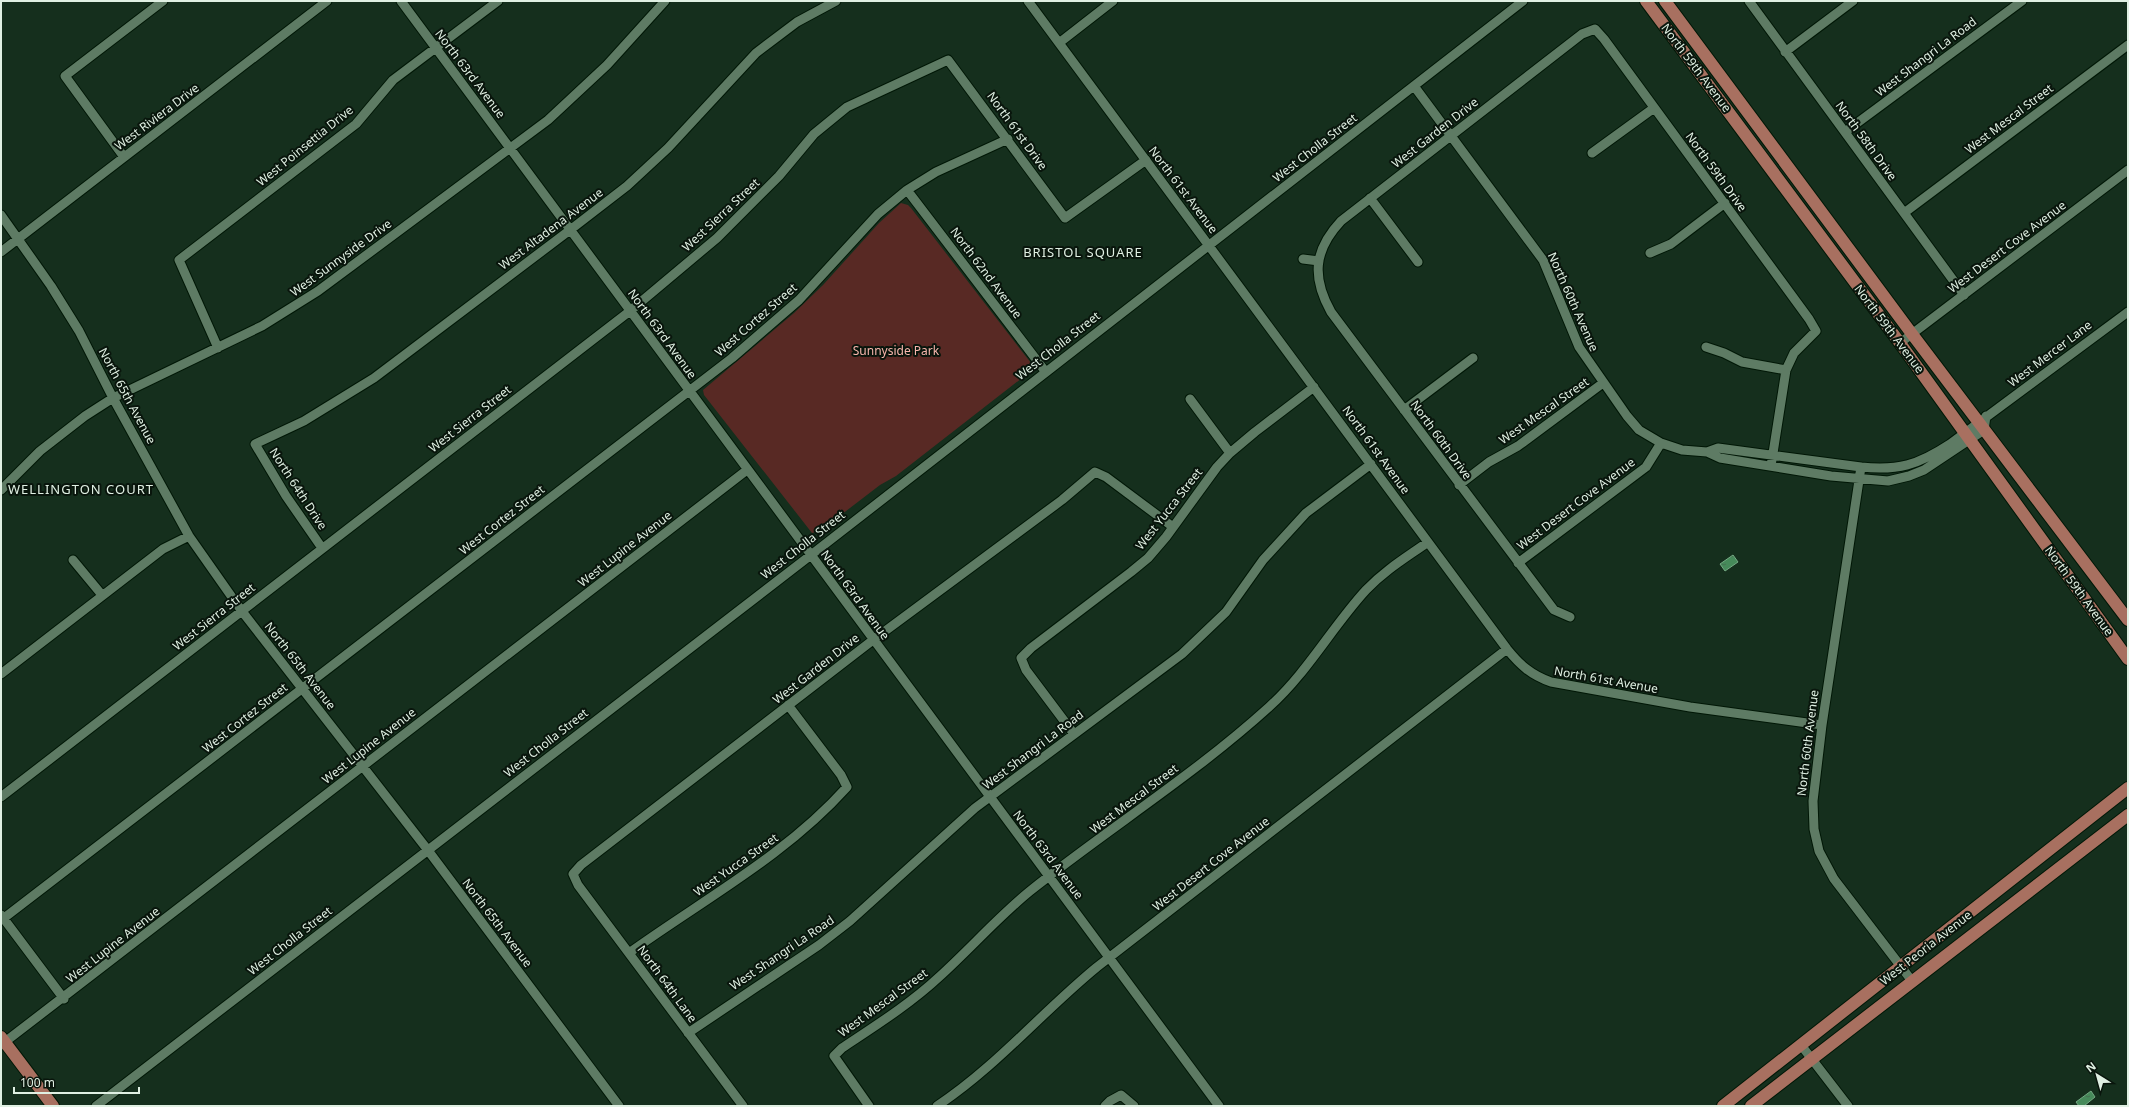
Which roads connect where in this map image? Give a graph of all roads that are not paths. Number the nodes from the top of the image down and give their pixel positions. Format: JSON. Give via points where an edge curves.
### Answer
{"nodes":[{"id":1,"x":162,"y":1,"type":"edge"},
{"id":2,"x":327,"y":1,"type":"edge"},
{"id":3,"x":401,"y":1,"type":"edge"},
{"id":4,"x":498,"y":1,"type":"edge"},
{"id":5,"x":665,"y":1,"type":"edge"},
{"id":6,"x":836,"y":1,"type":"edge"},
{"id":7,"x":1028,"y":1,"type":"edge"},
{"id":8,"x":1113,"y":1,"type":"edge"},
{"id":9,"x":1523,"y":1,"type":"edge"},
{"id":10,"x":1646,"y":1,"type":"edge"},
{"id":11,"x":1665,"y":1,"type":"edge"},
{"id":12,"x":1749,"y":1,"type":"edge"},
{"id":13,"x":1853,"y":1,"type":"edge"},
{"id":14,"x":2022,"y":1,"type":"edge"},
{"id":15,"x":1595,"y":29,"type":"joint"},
{"id":16,"x":1059,"y":43,"type":"junction"},
{"id":17,"x":2128,"y":45,"type":"edge"},
{"id":18,"x":435,"y":47,"type":"junction"},
{"id":19,"x":1785,"y":52,"type":"junction"},
{"id":20,"x":948,"y":60,"type":"joint"},
{"id":21,"x":1414,"y":86,"type":"junction"},
{"id":22,"x":1654,"y":108,"type":"junction"},
{"id":23,"x":1845,"y":132,"type":"junction"},
{"id":24,"x":1451,"y":135,"type":"junction"},
{"id":25,"x":1008,"y":139,"type":"junction"},
{"id":26,"x":510,"y":148,"type":"junction"},
{"id":27,"x":1592,"y":153,"type":"dead end"},
{"id":28,"x":124,"y":157,"type":"junction"},
{"id":29,"x":1146,"y":160,"type":"junction"},
{"id":30,"x":2128,"y":170,"type":"edge"},
{"id":31,"x":907,"y":190,"type":"junction"},
{"id":32,"x":1370,"y":198,"type":"junction"},
{"id":33,"x":1725,"y":204,"type":"junction"},
{"id":34,"x":1904,"y":213,"type":"junction"},
{"id":35,"x":1,"y":215,"type":"edge"},
{"id":36,"x":570,"y":230,"type":"junction"},
{"id":37,"x":18,"y":238,"type":"junction"},
{"id":38,"x":1209,"y":244,"type":"junction"},
{"id":39,"x":1,"y":252,"type":"edge"},
{"id":40,"x":1650,"y":253,"type":"dead end"},
{"id":41,"x":1303,"y":259,"type":"dead end"},
{"id":42,"x":1318,"y":261,"type":"junction"},
{"id":43,"x":1418,"y":262,"type":"dead end"},
{"id":44,"x":1964,"y":295,"type":"junction"},
{"id":45,"x":630,"y":311,"type":"junction"},
{"id":46,"x":2128,"y":312,"type":"edge"},
{"id":47,"x":1912,"y":334,"type":"junction"},
{"id":48,"x":1900,"y":343,"type":"junction"},
{"id":49,"x":1706,"y":347,"type":"dead end"},
{"id":50,"x":218,"y":348,"type":"junction"},
{"id":51,"x":1473,"y":358,"type":"dead end"},
{"id":52,"x":1786,"y":370,"type":"junction"},
{"id":53,"x":1045,"y":371,"type":"junction"},
{"id":54,"x":1602,"y":383,"type":"junction"},
{"id":55,"x":1314,"y":387,"type":"junction"},
{"id":56,"x":689,"y":390,"type":"junction"},
{"id":57,"x":113,"y":398,"type":"junction"},
{"id":58,"x":1190,"y":399,"type":"dead end"},
{"id":59,"x":1404,"y":410,"type":"junction"},
{"id":60,"x":1983,"y":423,"type":"junction"},
{"id":61,"x":1967,"y":437,"type":"junction"},
{"id":62,"x":1661,"y":443,"type":"junction"},
{"id":63,"x":255,"y":444,"type":"joint"},
{"id":64,"x":1707,"y":452,"type":"junction"},
{"id":65,"x":1230,"y":453,"type":"junction"},
{"id":66,"x":1773,"y":456,"type":"junction"},
{"id":67,"x":1372,"y":464,"type":"junction"},
{"id":68,"x":1771,"y":466,"type":"junction"},
{"id":69,"x":1861,"y":467,"type":"junction"},
{"id":70,"x":747,"y":470,"type":"junction"},
{"id":71,"x":1859,"y":479,"type":"junction"},
{"id":72,"x":1459,"y":485,"type":"junction"},
{"id":73,"x":1,"y":490,"type":"edge"},
{"id":74,"x":1173,"y":527,"type":"junction"},
{"id":75,"x":189,"y":536,"type":"junction"},
{"id":76,"x":1428,"y":542,"type":"junction"},
{"id":77,"x":322,"y":548,"type":"junction"},
{"id":78,"x":811,"y":555,"type":"junction"},
{"id":79,"x":73,"y":560,"type":"dead end"},
{"id":80,"x":1518,"y":563,"type":"junction"},
{"id":81,"x":102,"y":595,"type":"junction"},
{"id":82,"x":241,"y":610,"type":"junction"},
{"id":83,"x":1570,"y":617,"type":"dead end"},
{"id":84,"x":2128,"y":620,"type":"edge"},
{"id":85,"x":874,"y":640,"type":"junction"},
{"id":86,"x":1507,"y":649,"type":"junction"},
{"id":87,"x":2128,"y":659,"type":"edge"},
{"id":88,"x":1,"y":674,"type":"edge"},
{"id":89,"x":302,"y":689,"type":"junction"},
{"id":90,"x":788,"y":705,"type":"junction"},
{"id":91,"x":1822,"y":725,"type":"junction"},
{"id":92,"x":1074,"y":734,"type":"junction"},
{"id":93,"x":362,"y":766,"type":"junction"},
{"id":94,"x":2128,"y":788,"type":"edge"},
{"id":95,"x":1,"y":797,"type":"edge"},
{"id":96,"x":990,"y":797,"type":"junction"},
{"id":97,"x":2128,"y":815,"type":"edge"},
{"id":98,"x":427,"y":850,"type":"junction"},
{"id":99,"x":2048,"y":851,"type":"junction"},
{"id":100,"x":2060,"y":866,"type":"junction"},
{"id":101,"x":573,"y":874,"type":"joint"},
{"id":102,"x":1049,"y":877,"type":"junction"},
{"id":103,"x":2,"y":917,"type":"edge"},
{"id":104,"x":629,"y":953,"type":"junction"},
{"id":105,"x":1109,"y":958,"type":"junction"},
{"id":106,"x":1902,"y":966,"type":"junction"},
{"id":107,"x":1912,"y":981,"type":"junction"},
{"id":108,"x":64,"y":999,"type":"junction"},
{"id":109,"x":688,"y":1033,"type":"junction"},
{"id":110,"x":2,"y":1042,"type":"edge"},
{"id":111,"x":1801,"y":1045,"type":"junction"},
{"id":112,"x":1812,"y":1058,"type":"junction"},
{"id":113,"x":53,"y":1106,"type":"edge"},
{"id":114,"x":96,"y":1106,"type":"edge"},
{"id":115,"x":619,"y":1106,"type":"edge"},
{"id":116,"x":743,"y":1106,"type":"edge"},
{"id":117,"x":869,"y":1106,"type":"edge"},
{"id":118,"x":937,"y":1106,"type":"edge"},
{"id":119,"x":1105,"y":1106,"type":"edge"},
{"id":120,"x":1134,"y":1106,"type":"edge"},
{"id":121,"x":1219,"y":1106,"type":"edge"},
{"id":122,"x":1723,"y":1106,"type":"edge"},
{"id":123,"x":1751,"y":1106,"type":"edge"},
{"id":124,"x":1848,"y":1106,"type":"edge"}],
"edges":[{"from":1,"to":28,"type":"street","via":[[65,76]]},
{"from":2,"to":28,"type":"street","name":"West Riviera Drive"},
{"from":3,"to":18,"type":"street","name":"North 63rd Avenue"},
{"from":4,"to":18,"type":"street","name":"West Poinsettia Drive"},
{"from":5,"to":26,"type":"street","name":"West Sunnyside Drive","via":[[587,84],[548,120]]},
{"from":6,"to":36,"type":"street","name":"West Altadena Avenue","via":[[797,22],[756,53],[668,148],[627,186]]},
{"from":7,"to":16,"type":"street","name":"North 61st Avenue"},
{"from":8,"to":16,"type":"street"},
{"from":9,"to":21,"type":"street","name":"West Cholla Street"},
{"from":10,"to":48,"type":"main road","name":"North 59th Avenue"},
{"from":11,"to":47,"type":"main road","name":"North 59th Avenue"},
{"from":12,"to":19,"type":"street","name":"North 58th Drive"},
{"from":13,"to":19,"type":"street"},
{"from":14,"to":23,"type":"street","name":"West Shangri La Road"},
{"from":15,"to":22,"type":"street","name":"North 59th Drive"},
{"from":15,"to":24,"type":"street","name":"West Garden Drive","via":[[1582,34]]},
{"from":16,"to":29,"type":"street","name":"North 61st Avenue"},
{"from":17,"to":34,"type":"street","name":"West Mescal Street"},
{"from":18,"to":26,"type":"street","name":"North 63rd Avenue"},
{"from":18,"to":50,"type":"street","name":"West Poinsettia Drive","via":[[393,80],[356,124],[179,260]]},
{"from":19,"to":23,"type":"street","name":"North 58th Drive"},
{"from":20,"to":25,"type":"street","name":"North 61st Drive"},
{"from":20,"to":45,"type":"street","name":"West Sierra Street","via":[[847,107],[814,134],[779,176],[717,238]]},
{"from":21,"to":24,"type":"street","name":"North 60th Avenue"},
{"from":21,"to":38,"type":"street","name":"West Cholla Street"},
{"from":22,"to":27,"type":"street"},
{"from":22,"to":33,"type":"street","name":"North 59th Drive"},
{"from":23,"to":34,"type":"street","name":"North 58th Drive"},
{"from":24,"to":32,"type":"street","name":"West Garden Drive"},
{"from":24,"to":54,"type":"street","name":"North 60th Avenue","via":[[1543,260],[1579,347]]},
{"from":25,"to":29,"type":"street","name":"North 61st Drive","via":[[1065,218]]},
{"from":25,"to":31,"type":"street","name":"West Cortez Street","via":[[936,172]]},
{"from":26,"to":36,"type":"street","name":"North 63rd Avenue"},
{"from":26,"to":50,"type":"street","name":"West Sunnyside Drive","via":[[318,291],[262,326]]},
{"from":28,"to":37,"type":"street","name":"West Riviera Drive"},
{"from":29,"to":38,"type":"street","name":"North 61st Avenue"},
{"from":30,"to":44,"type":"street","name":"West Desert Cove Avenue"},
{"from":31,"to":53,"type":"street","name":"North 62nd Avenue"},
{"from":31,"to":56,"type":"street","name":"West Cortez Street","via":[[878,214],[799,300],[732,358]]},
{"from":32,"to":42,"type":"street","name":"West Garden Drive","via":[[1332,230]]},
{"from":32,"to":43,"type":"street"},
{"from":33,"to":40,"type":"street","via":[[1670,244]]},
{"from":33,"to":52,"type":"street","name":"North 59th Drive","via":[[1810,319],[1816,331],[1794,353]]},
{"from":34,"to":44,"type":"street","name":"North 58th Drive"},
{"from":35,"to":37,"type":"street","name":"North 65th Avenue"},
{"from":36,"to":45,"type":"street","name":"North 63rd Avenue"},
{"from":36,"to":63,"type":"street","name":"West Altadena Avenue","via":[[374,378],[304,421]]},
{"from":37,"to":39,"type":"street","name":"West Riviera Drive"},
{"from":37,"to":57,"type":"street","name":"North 65th Avenue","via":[[79,331]]},
{"from":38,"to":53,"type":"street","name":"West Cholla Street"},
{"from":38,"to":55,"type":"street","name":"North 61st Avenue"},
{"from":41,"to":42,"type":"street"},
{"from":42,"to":59,"type":"street","name":"North 60th Drive","via":[[1319,283],[1331,312]]},
{"from":44,"to":47,"type":"street","name":"West Desert Cove Avenue"},
{"from":45,"to":56,"type":"street","name":"North 63rd Avenue"},
{"from":45,"to":77,"type":"street","name":"West Sierra Street"},
{"from":46,"to":60,"type":"street","name":"West Mercer Lane"},
{"from":47,"to":48,"type":"street","name":"West Desert Cove Avenue"},
{"from":47,"to":60,"type":"main road","name":"North 59th Avenue"},
{"from":48,"to":61,"type":"main road","name":"North 59th Avenue"},
{"from":49,"to":52,"type":"street","via":[[1742,362]]},
{"from":50,"to":57,"type":"street","name":"West Sunnyside Drive"},
{"from":51,"to":59,"type":"street"},
{"from":52,"to":66,"type":"street"},
{"from":53,"to":78,"type":"street","name":"West Cholla Street"},
{"from":54,"to":62,"type":"street","name":"North 60th Avenue","via":[[1639,430]]},
{"from":54,"to":72,"type":"street","name":"West Mescal Street","via":[[1518,446],[1489,462]]},
{"from":55,"to":65,"type":"street","name":"West Yucca Street"},
{"from":55,"to":67,"type":"street","name":"North 61st Avenue"},
{"from":56,"to":70,"type":"street","name":"North 63rd Avenue"},
{"from":56,"to":89,"type":"street","name":"West Cortez Street"},
{"from":57,"to":73,"type":"street","name":"West Sunnyside Drive","via":[[62,432],[25,464]]},
{"from":57,"to":75,"type":"street","name":"North 65th Avenue"},
{"from":58,"to":65,"type":"street"},
{"from":59,"to":72,"type":"street","name":"North 60th Drive"},
{"from":60,"to":61,"type":"street","name":"West Mercer Lane"},
{"from":60,"to":84,"type":"main road","name":"North 59th Avenue"},
{"from":61,"to":69,"type":"street","name":"West Mercer Lane","via":[[1902,467]]},
{"from":61,"to":71,"type":"street","name":"West Mercer Lane","via":[[1937,463],[1908,476],[1888,481]]},
{"from":61,"to":87,"type":"main road","name":"North 59th Avenue"},
{"from":62,"to":64,"type":"street","name":"North 60th Avenue","via":[[1682,450]]},
{"from":62,"to":80,"type":"street","name":"West Desert Cove Avenue","via":[[1646,468]]},
{"from":63,"to":77,"type":"street","name":"North 64th Drive","via":[[286,496]]},
{"from":64,"to":66,"type":"street","name":"North 60th Avenue","via":[[1718,448]]},
{"from":64,"to":68,"type":"street","name":"North 60th Avenue","via":[[1720,458]]},
{"from":65,"to":74,"type":"street","name":"West Yucca Street"},
{"from":66,"to":68,"type":"street"},
{"from":66,"to":69,"type":"street","name":"North 60th Avenue"},
{"from":67,"to":76,"type":"street","name":"North 61st Avenue"},
{"from":67,"to":92,"type":"street","name":"West Shangri La Road","via":[[1306,513],[1263,560],[1226,612],[1182,654]]},
{"from":68,"to":71,"type":"street","name":"North 60th Avenue"},
{"from":69,"to":71,"type":"street","name":"North 60th Avenue"},
{"from":70,"to":78,"type":"street","name":"North 63rd Avenue"},
{"from":70,"to":93,"type":"street","name":"West Lupine Avenue"},
{"from":71,"to":91,"type":"street","name":"North 60th Avenue"},
{"from":72,"to":80,"type":"street","name":"North 60th Drive"},
{"from":74,"to":85,"type":"street","name":"West Garden Drive","via":[[1106,477],[1095,472],[1062,500]]},
{"from":74,"to":92,"type":"street","name":"West Yucca Street","via":[[1148,558],[1132,572],[1031,648],[1022,658],[1026,670]]},
{"from":75,"to":81,"type":"street","via":[[163,549]]},
{"from":75,"to":82,"type":"street","name":"North 65th Avenue"},
{"from":76,"to":86,"type":"street","name":"North 61st Avenue"},
{"from":76,"to":102,"type":"street","name":"West Mescal Street","via":[[1390,567],[1366,590],[1271,706],[1210,758]]},
{"from":77,"to":82,"type":"street","name":"West Sierra Street"},
{"from":78,"to":85,"type":"street","name":"North 63rd Avenue"},
{"from":78,"to":98,"type":"street","name":"West Cholla Street"},
{"from":79,"to":81,"type":"street"},
{"from":80,"to":83,"type":"street","name":"North 60th Drive","via":[[1554,610]]},
{"from":81,"to":88,"type":"street"},
{"from":82,"to":89,"type":"street","name":"North 65th Avenue"},
{"from":82,"to":95,"type":"street","name":"West Sierra Street"},
{"from":85,"to":90,"type":"street","name":"West Garden Drive"},
{"from":85,"to":96,"type":"street","name":"North 63rd Avenue"},
{"from":86,"to":91,"type":"street","name":"North 61st Avenue","via":[[1526,670],[1551,682],[1690,707]]},
{"from":86,"to":105,"type":"street","name":"West Desert Cove Avenue"},
{"from":89,"to":93,"type":"street","name":"North 65th Avenue"},
{"from":89,"to":103,"type":"street","name":"West Cortez Street"},
{"from":90,"to":101,"type":"street","name":"West Garden Drive","via":[[580,865]]},
{"from":90,"to":104,"type":"street","name":"West Yucca Street","via":[[841,775],[847,787],[789,843]]},
{"from":91,"to":106,"type":"street","name":"North 60th Avenue","via":[[1813,801],[1814,829],[1819,851],[1834,879]]},
{"from":92,"to":96,"type":"street","name":"West Shangri La Road"},
{"from":93,"to":98,"type":"street","name":"North 65th Avenue"},
{"from":93,"to":108,"type":"street","name":"West Lupine Avenue"},
{"from":94,"to":99,"type":"main road","name":"West Peoria Avenue"},
{"from":96,"to":102,"type":"street","name":"North 63rd Avenue"},
{"from":96,"to":109,"type":"street","name":"West Shangri La Road","via":[[850,921],[819,945]]},
{"from":97,"to":100,"type":"main road","name":"West Peoria Avenue"},
{"from":98,"to":114,"type":"street","name":"West Cholla Street"},
{"from":98,"to":115,"type":"street","name":"North 65th Avenue"},
{"from":99,"to":100,"type":"main road"},
{"from":99,"to":106,"type":"main road","name":"West Peoria Avenue"},
{"from":100,"to":107,"type":"main road","name":"West Peoria Avenue"},
{"from":101,"to":104,"type":"street","name":"North 64th Lane","via":[[578,885]]},
{"from":102,"to":105,"type":"street","name":"North 63rd Avenue"},
{"from":102,"to":117,"type":"street","name":"West Mescal Street","via":[[1010,908],[939,977],[898,1011],[834,1056]]},
{"from":103,"to":108,"type":"street"},
{"from":104,"to":109,"type":"street","name":"North 64th Lane"},
{"from":105,"to":118,"type":"street","name":"West Desert Cove Avenue","via":[[1067,991],[993,1063]]},
{"from":105,"to":121,"type":"street","name":"North 63rd Avenue"},
{"from":106,"to":107,"type":"street","name":"North 60th Avenue"},
{"from":106,"to":111,"type":"main road","name":"West Peoria Avenue"},
{"from":107,"to":112,"type":"main road","name":"West Peoria Avenue"},
{"from":108,"to":110,"type":"street","name":"West Lupine Avenue"},
{"from":109,"to":116,"type":"street","name":"North 64th Lane"},
{"from":110,"to":113,"type":"main road"},
{"from":111,"to":112,"type":"street"},
{"from":111,"to":122,"type":"main road","name":"West Peoria Avenue"},
{"from":112,"to":123,"type":"main road","name":"West Peoria Avenue"},
{"from":112,"to":124,"type":"street"},
{"from":119,"to":120,"type":"street","via":[[1121,1095]]}]}
